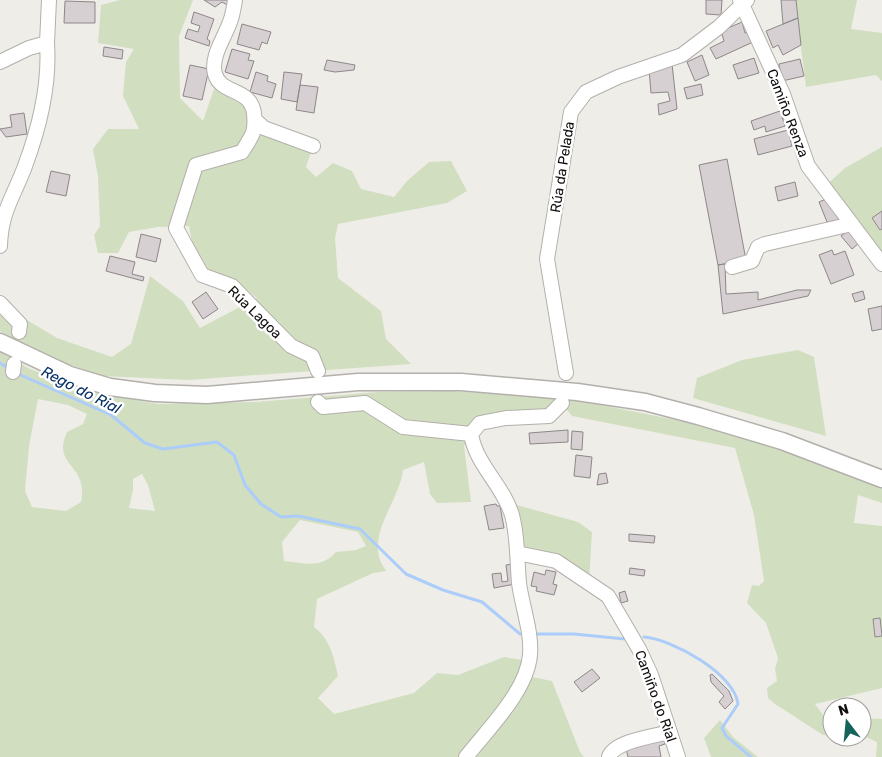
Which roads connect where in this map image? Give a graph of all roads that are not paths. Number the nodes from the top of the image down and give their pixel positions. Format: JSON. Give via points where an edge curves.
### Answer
{"nodes":[{"id":1,"x":49,"y":0,"type":"edge"},
{"id":2,"x":234,"y":0,"type":"edge"},
{"id":3,"x":743,"y":1,"type":"edge"},
{"id":4,"x":47,"y":43,"type":"junction"},
{"id":5,"x":0,"y":62,"type":"edge"},
{"id":6,"x":254,"y":120,"type":"junction"},
{"id":7,"x":313,"y":146,"type":"dead end"},
{"id":8,"x":852,"y":224,"type":"junction"},
{"id":9,"x":0,"y":246,"type":"edge"},
{"id":10,"x":877,"y":252,"type":"edge"},
{"id":11,"x":882,"y":264,"type":"edge"},
{"id":12,"x":732,"y":268,"type":"dead end"},
{"id":13,"x":0,"y":303,"type":"edge"},
{"id":14,"x":19,"y":332,"type":"dead end"},
{"id":15,"x":0,"y":342,"type":"edge"},
{"id":16,"x":318,"y":371,"type":"dead end"},
{"id":17,"x":566,"y":373,"type":"dead end"},
{"id":18,"x":318,"y":402,"type":"dead end"},
{"id":19,"x":562,"y":403,"type":"dead end"},
{"id":20,"x":471,"y":434,"type":"junction"},
{"id":21,"x":882,"y":478,"type":"edge"},
{"id":22,"x":517,"y":553,"type":"junction"},
{"id":23,"x":670,"y":732,"type":"junction"},
{"id":24,"x":466,"y":757,"type":"edge"},
{"id":25,"x":609,"y":757,"type":"edge"},
{"id":26,"x":678,"y":757,"type":"edge"}],
"edges":[{"from":1,"to":4,"type":"street"},
{"from":2,"to":6,"type":"street","via":[[232,19],[214,60],[215,75],[221,84],[247,97],[252,104]]},
{"from":3,"to":8,"type":"street","name":"Camiño Renza","via":[[783,94],[808,166]]},
{"from":3,"to":17,"type":"street","name":"Rúa da Pelada","via":[[719,27],[682,55],[586,92],[570,112],[547,259]]},
{"from":4,"to":5,"type":"street"},
{"from":4,"to":9,"type":"street","via":[[46,90],[37,130],[8,203]]},
{"from":6,"to":7,"type":"street","via":[[264,128]]},
{"from":6,"to":16,"type":"street","name":"Rúa Lagoa","via":[[256,130],[242,152],[196,165],[176,228],[202,275],[232,286],[291,346],[312,356]]},
{"from":8,"to":10,"type":"street","name":"Camiño Renza"},
{"from":8,"to":12,"type":"street","via":[[765,244],[758,247],[752,260]]},
{"from":10,"to":11,"type":"street","name":"Camiño Renza"},
{"from":13,"to":14,"type":"street","via":[[20,324]]},
{"from":15,"to":21,"type":"main road","via":[[70,375],[110,387],[155,393],[207,395],[358,382],[461,382],[586,393],[645,402],[782,441]]},
{"from":18,"to":20,"type":"street","via":[[323,407],[365,404],[403,427]]},
{"from":19,"to":20,"type":"street","via":[[549,416],[480,423]]},
{"from":20,"to":22,"type":"street","via":[[473,448],[512,515]]},
{"from":22,"to":23,"type":"street","name":"Camiño do Rial","via":[[556,561],[608,596],[651,675]]},
{"from":22,"to":24,"type":"street","via":[[531,653],[527,672],[515,695]]},
{"from":23,"to":25,"type":"street","via":[[616,747]]},
{"from":23,"to":26,"type":"street","name":"Camiño do Rial"}]}
